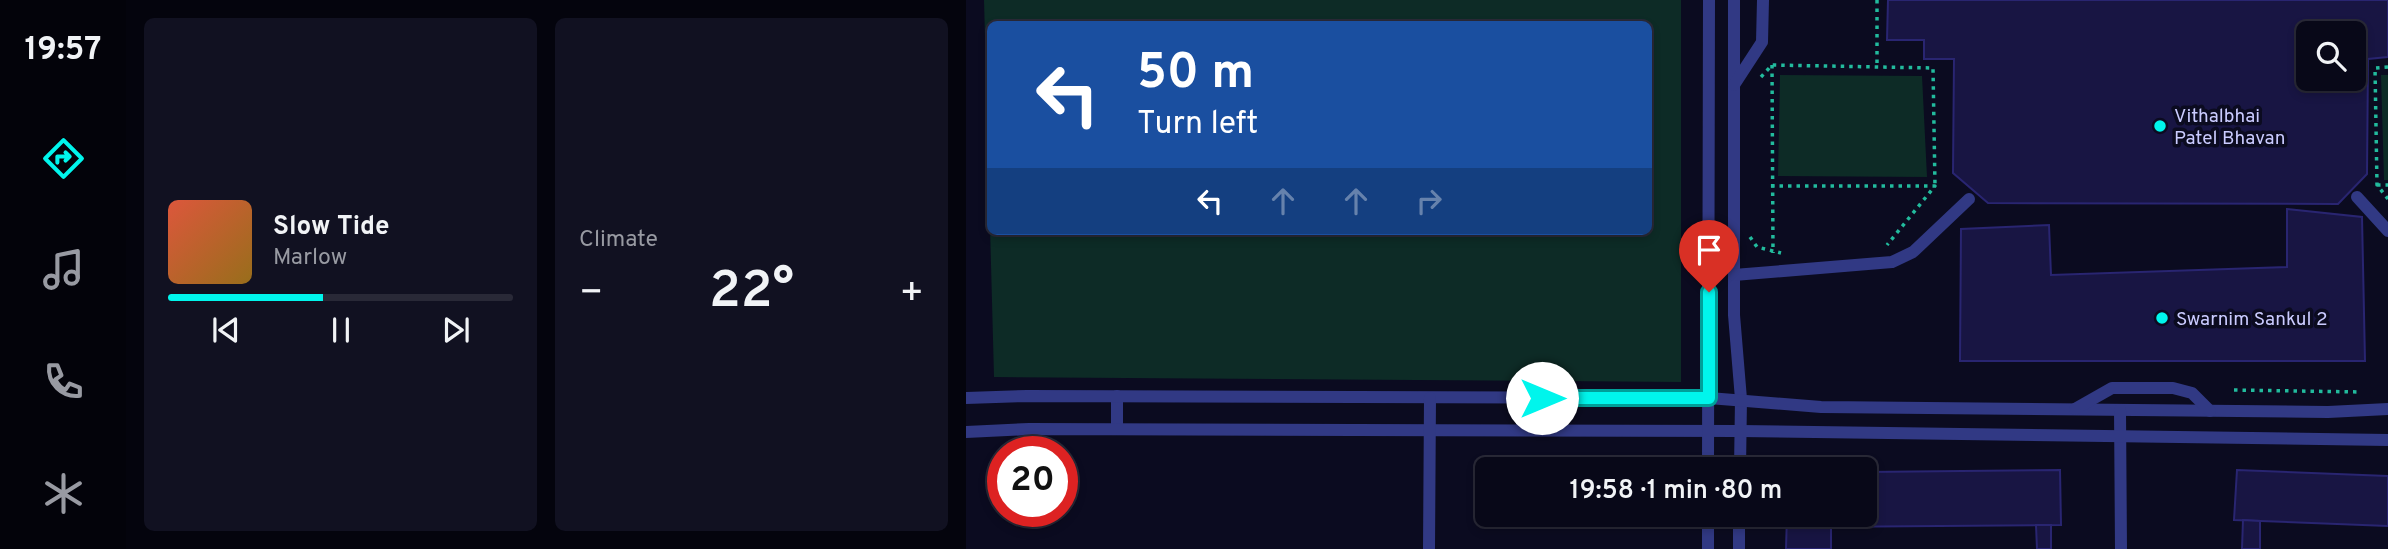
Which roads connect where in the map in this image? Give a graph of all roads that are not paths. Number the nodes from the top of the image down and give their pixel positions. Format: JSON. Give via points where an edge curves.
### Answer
{"nodes":[{"id":1,"x":1710,"y":0,"type":"edge"},
{"id":2,"x":1734,"y":0,"type":"edge"},
{"id":3,"x":1763,"y":0,"type":"edge"},
{"id":4,"x":1734,"y":85,"type":"junction"},
{"id":5,"x":2357,"y":197,"type":"dead end"},
{"id":6,"x":1969,"y":199,"type":"dead end"},
{"id":7,"x":2388,"y":231,"type":"edge"},
{"id":8,"x":1734,"y":275,"type":"junction"},
{"id":9,"x":1117,"y":396,"type":"junction"},
{"id":10,"x":966,"y":398,"type":"edge"},
{"id":11,"x":1430,"y":398,"type":"junction"},
{"id":12,"x":1709,"y":398,"type":"junction"},
{"id":13,"x":1741,"y":399,"type":"junction"},
{"id":14,"x":2388,"y":409,"type":"edge"},
{"id":15,"x":2075,"y":410,"type":"junction"},
{"id":16,"x":2120,"y":410,"type":"junction"},
{"id":17,"x":2210,"y":411,"type":"junction"},
{"id":18,"x":1117,"y":429,"type":"junction"},
{"id":19,"x":1431,"y":430,"type":"junction"},
{"id":20,"x":1740,"y":431,"type":"junction"},
{"id":21,"x":966,"y":432,"type":"edge"},
{"id":22,"x":1709,"y":432,"type":"junction"},
{"id":23,"x":2120,"y":438,"type":"junction"},
{"id":24,"x":2388,"y":440,"type":"edge"},
{"id":25,"x":1709,"y":457,"type":"edge"},
{"id":26,"x":1740,"y":457,"type":"edge"},
{"id":27,"x":1708,"y":527,"type":"edge"},
{"id":28,"x":1739,"y":527,"type":"edge"},
{"id":29,"x":1429,"y":549,"type":"edge"},
{"id":30,"x":1708,"y":549,"type":"edge"},
{"id":31,"x":1739,"y":549,"type":"edge"},
{"id":32,"x":2121,"y":549,"type":"edge"}],
"edges":[{"from":1,"to":12,"type":"lane"},
{"from":2,"to":4,"type":"lane"},
{"from":3,"to":4,"type":"lane","via":[[1762,42]]},
{"from":4,"to":8,"type":"lane"},
{"from":5,"to":7,"type":"lane"},
{"from":6,"to":8,"type":"lane","via":[[1913,252],[1892,262]]},
{"from":8,"to":13,"type":"lane"},
{"from":9,"to":10,"type":"lane"},
{"from":9,"to":11,"type":"lane"},
{"from":9,"to":18,"type":"lane"},
{"from":11,"to":12,"type":"lane"},
{"from":11,"to":19,"type":"lane"},
{"from":12,"to":13,"type":"lane"},
{"from":12,"to":22,"type":"lane"},
{"from":13,"to":15,"type":"lane","via":[[1821,407]]},
{"from":13,"to":20,"type":"lane"},
{"from":14,"to":17,"type":"lane"},
{"from":15,"to":16,"type":"lane"},
{"from":15,"to":17,"type":"lane","via":[[2112,388],[2173,388],[2192,393]]},
{"from":16,"to":17,"type":"lane"},
{"from":16,"to":23,"type":"lane"},
{"from":18,"to":19,"type":"lane"},
{"from":18,"to":21,"type":"lane"},
{"from":19,"to":22,"type":"lane"},
{"from":19,"to":29,"type":"lane"},
{"from":20,"to":22,"type":"lane"},
{"from":20,"to":23,"type":"lane"},
{"from":20,"to":26,"type":"lane"},
{"from":22,"to":25,"type":"lane"},
{"from":23,"to":24,"type":"lane"},
{"from":23,"to":32,"type":"lane"},
{"from":27,"to":30,"type":"lane"},
{"from":28,"to":31,"type":"lane"}]}
